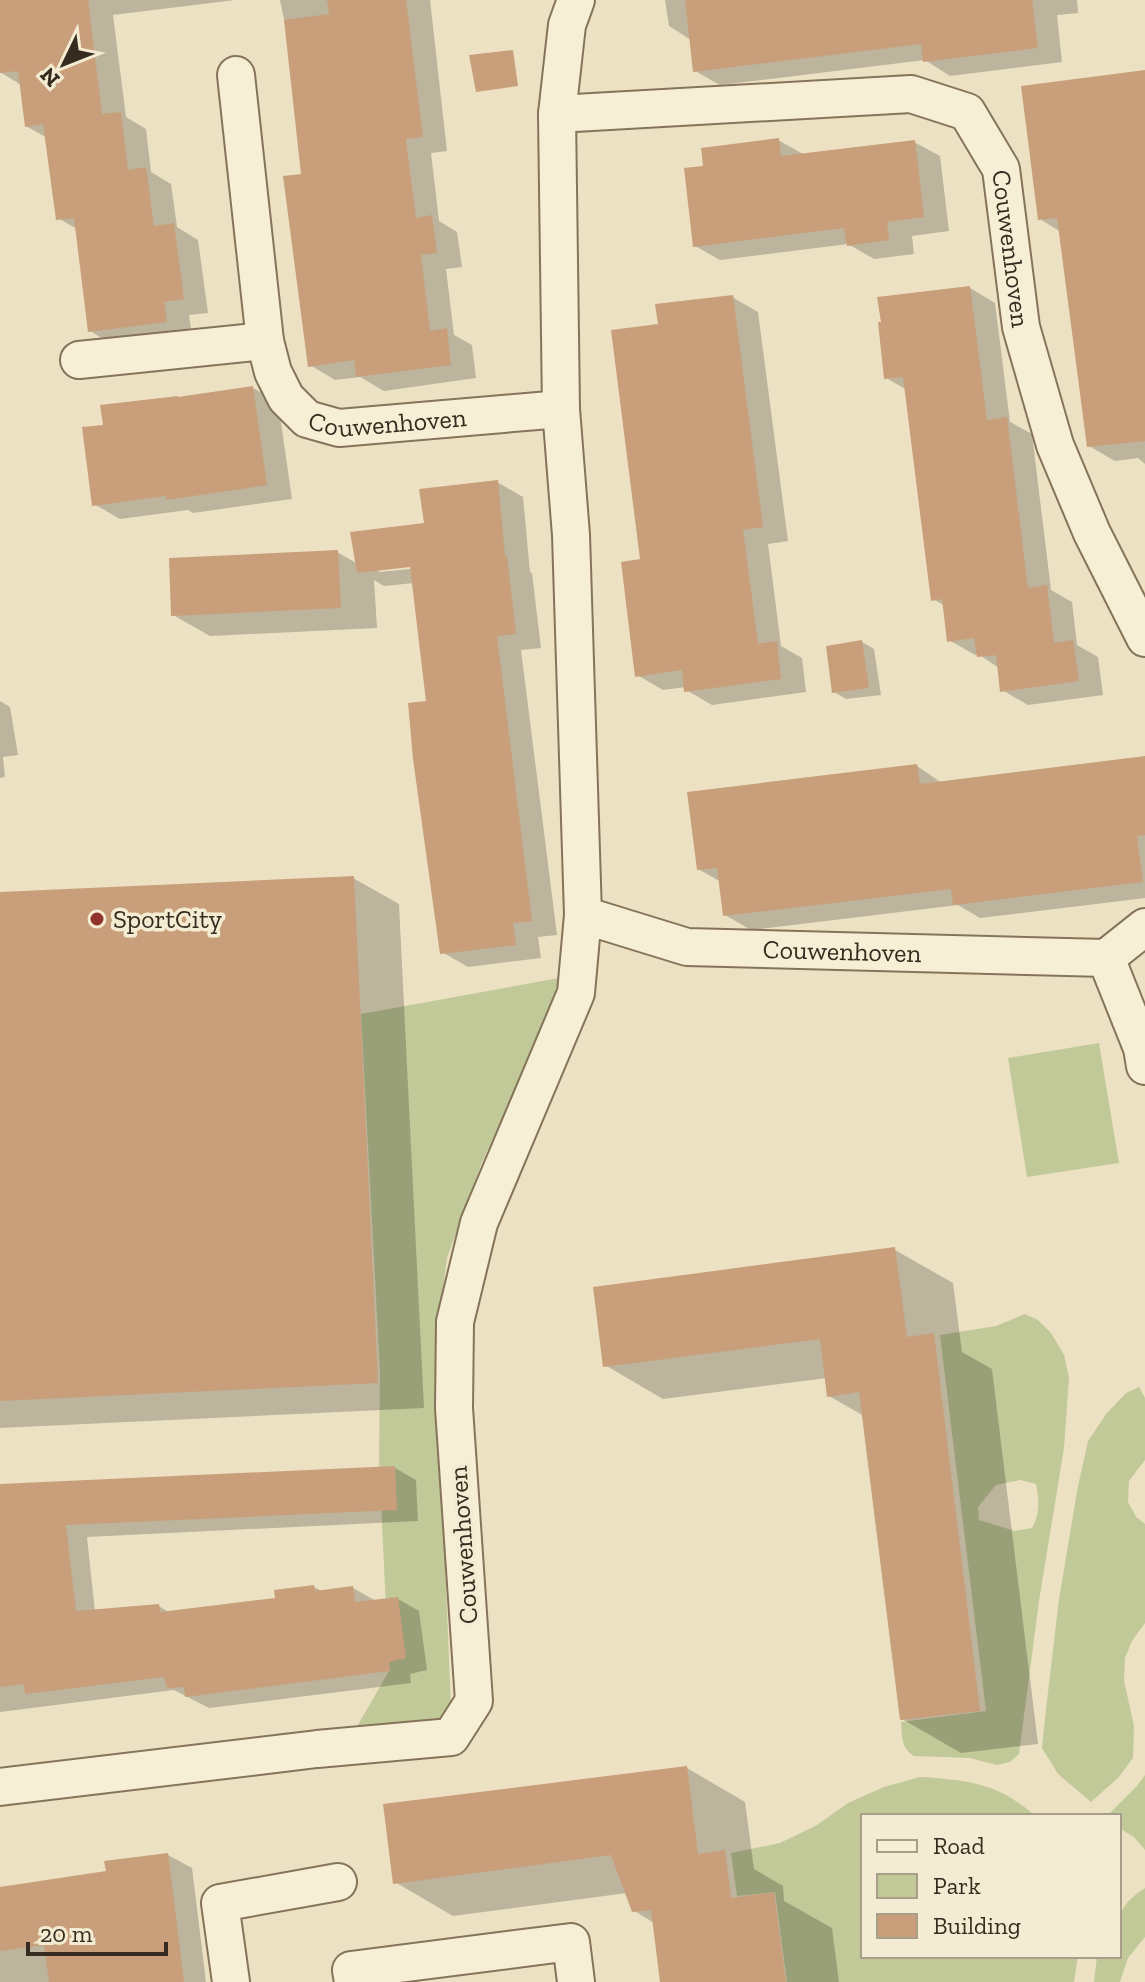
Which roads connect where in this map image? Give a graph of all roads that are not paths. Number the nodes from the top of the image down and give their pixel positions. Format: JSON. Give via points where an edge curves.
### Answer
{"nodes":[{"id":1,"x":576,"y":0,"type":"edge"},
{"id":2,"x":236,"y":75,"type":"dead end"},
{"id":3,"x":557,"y":114,"type":"junction"},
{"id":4,"x":265,"y":341,"type":"junction"},
{"id":5,"x":79,"y":360,"type":"dead end"},
{"id":6,"x":561,"y":409,"type":"junction"},
{"id":7,"x":1145,"y":638,"type":"edge"},
{"id":8,"x":583,"y":915,"type":"junction"},
{"id":9,"x":1145,"y":927,"type":"edge"},
{"id":10,"x":1106,"y":958,"type":"junction"},
{"id":11,"x":1145,"y":1066,"type":"edge"},
{"id":12,"x":0,"y":1787,"type":"edge"},
{"id":13,"x":338,"y":1882,"type":"dead end"},
{"id":14,"x":231,"y":1982,"type":"edge"},
{"id":15,"x":353,"y":1982,"type":"edge"},
{"id":16,"x":576,"y":1982,"type":"edge"}],
"edges":[{"from":1,"to":3,"type":"street","name":"Couwenhoven","via":[[567,25]]},
{"from":2,"to":4,"type":"street","name":"Couwenhoven"},
{"from":3,"to":6,"type":"street","name":"Couwenhoven"},
{"from":3,"to":7,"type":"street","name":"Couwenhoven","via":[[911,94],[967,112],[1001,169],[1021,327],[1055,445]]},
{"from":4,"to":5,"type":"street"},
{"from":4,"to":6,"type":"street","name":"Couwenhoven","via":[[286,398],[307,419],[339,428]]},
{"from":6,"to":8,"type":"street","name":"Couwenhoven","via":[[571,535]]},
{"from":8,"to":10,"type":"street","name":"Couwenhoven","via":[[687,947]]},
{"from":8,"to":12,"type":"street","name":"Couwenhoven","via":[[576,993],[479,1223],[455,1322],[454,1408],[474,1701],[451,1737]]},
{"from":9,"to":10,"type":"street"},
{"from":10,"to":11,"type":"street"},
{"from":13,"to":14,"type":"street","via":[[220,1903]]},
{"from":15,"to":16,"type":"street","via":[[351,1970],[571,1942]]}]}
